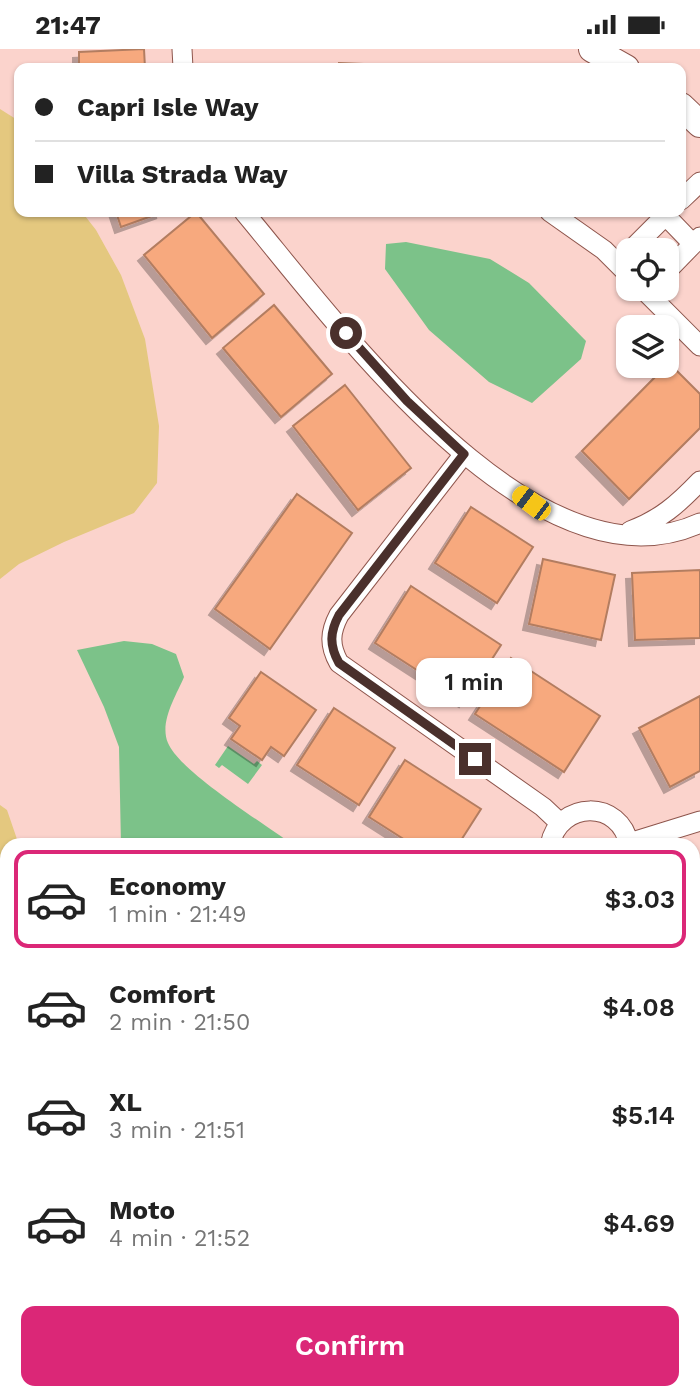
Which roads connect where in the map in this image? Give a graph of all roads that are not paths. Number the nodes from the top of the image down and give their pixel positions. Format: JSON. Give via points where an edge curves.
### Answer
{"nodes":[{"id":1,"x":592,"y":49,"type":"edge"},
{"id":2,"x":617,"y":63,"type":"edge"},
{"id":3,"x":686,"y":111,"type":"edge"},
{"id":4,"x":700,"y":124,"type":"edge"},
{"id":5,"x":700,"y":182,"type":"edge"},
{"id":6,"x":686,"y":195,"type":"edge"},
{"id":7,"x":248,"y":217,"type":"edge"},
{"id":8,"x":557,"y":217,"type":"edge"},
{"id":9,"x":664,"y":217,"type":"edge"},
{"id":10,"x":671,"y":217,"type":"edge"},
{"id":11,"x":645,"y":238,"type":"edge"},
{"id":12,"x":696,"y":241,"type":"edge"},
{"id":13,"x":616,"y":255,"type":"edge"},
{"id":14,"x":679,"y":259,"type":"edge"},
{"id":15,"x":657,"y":301,"type":"edge"},
{"id":16,"x":700,"y":346,"type":"edge"},
{"id":17,"x":464,"y":454,"type":"junction"},
{"id":18,"x":700,"y":481,"type":"edge"},
{"id":19,"x":700,"y":523,"type":"edge"},
{"id":20,"x":619,"y":535,"type":"junction"},
{"id":21,"x":700,"y":821,"type":"edge"},
{"id":22,"x":560,"y":823,"type":"junction"},
{"id":23,"x":554,"y":838,"type":"edge"},
{"id":24,"x":627,"y":838,"type":"edge"},
{"id":25,"x":648,"y":838,"type":"edge"}],
"edges":[{"from":1,"to":2,"type":"street"},
{"from":3,"to":4,"type":"street"},
{"from":5,"to":6,"type":"street"},
{"from":7,"to":17,"type":"street","via":[[407,401]]},
{"from":8,"to":13,"type":"street"},
{"from":9,"to":11,"type":"street"},
{"from":10,"to":12,"type":"street"},
{"from":12,"to":14,"type":"street"},
{"from":15,"to":16,"type":"street"},
{"from":17,"to":20,"type":"street","via":[[531,503],[590,529]]},
{"from":17,"to":22,"type":"street","via":[[339,615],[332,628],[331,648],[339,663]]},
{"from":18,"to":20,"type":"street","via":[[654,522]]},
{"from":19,"to":20,"type":"street","via":[[656,535]]},
{"from":21,"to":25,"type":"street"},
{"from":22,"to":23,"type":"street"},
{"from":22,"to":24,"type":"street","via":[[576,812],[604,812],[625,830]]}]}
